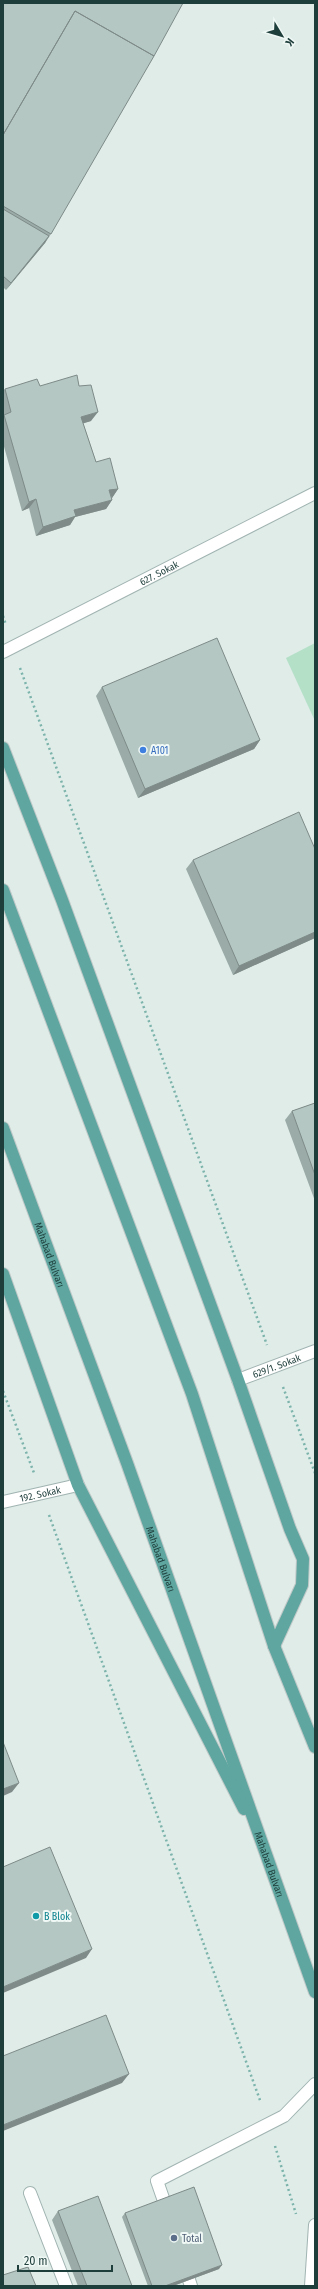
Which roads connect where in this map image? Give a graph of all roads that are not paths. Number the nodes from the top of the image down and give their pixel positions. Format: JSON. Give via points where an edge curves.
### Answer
{"nodes":[{"id":1,"x":315,"y":493,"type":"edge"},
{"id":2,"x":8,"y":650,"type":"edge"},
{"id":3,"x":3,"y":748,"type":"edge"},
{"id":4,"x":3,"y":890,"type":"edge"},
{"id":5,"x":3,"y":1128,"type":"edge"},
{"id":6,"x":3,"y":1274,"type":"edge"},
{"id":7,"x":315,"y":1350,"type":"edge"},
{"id":8,"x":238,"y":1380,"type":"junction"},
{"id":9,"x":78,"y":1485,"type":"junction"},
{"id":10,"x":3,"y":1502,"type":"edge"},
{"id":11,"x":274,"y":1646,"type":"junction"},
{"id":12,"x":315,"y":1747,"type":"edge"},
{"id":13,"x":266,"y":1852,"type":"junction"},
{"id":14,"x":315,"y":1992,"type":"edge"},
{"id":15,"x":315,"y":2084,"type":"edge"},
{"id":16,"x":30,"y":2193,"type":"dead end"},
{"id":17,"x":164,"y":2201,"type":"edge"},
{"id":18,"x":315,"y":2225,"type":"edge"},
{"id":19,"x":66,"y":2286,"type":"edge"},
{"id":20,"x":311,"y":2286,"type":"edge"}],
"edges":[{"from":1,"to":2,"type":"street","name":"627. Sokak"},
{"from":3,"to":8,"type":"main road","via":[[62,900]]},
{"from":4,"to":11,"type":"main road","via":[[192,1394]]},
{"from":5,"to":13,"type":"main road","name":"Mahabad Bulvarı","via":[[127,1463]]},
{"from":6,"to":9,"type":"main road"},
{"from":7,"to":8,"type":"street","name":"629/1. Sokak"},
{"from":8,"to":11,"type":"main road","via":[[303,1559],[302,1585]]},
{"from":9,"to":10,"type":"street","name":"192. Sokak"},
{"from":9,"to":13,"type":"main road"},
{"from":11,"to":12,"type":"main road"},
{"from":13,"to":14,"type":"main road","name":"Mahabad Bulvarı"},
{"from":15,"to":17,"type":"street","via":[[284,2116],[158,2181]]},
{"from":16,"to":19,"type":"street"},
{"from":18,"to":20,"type":"street"}]}
